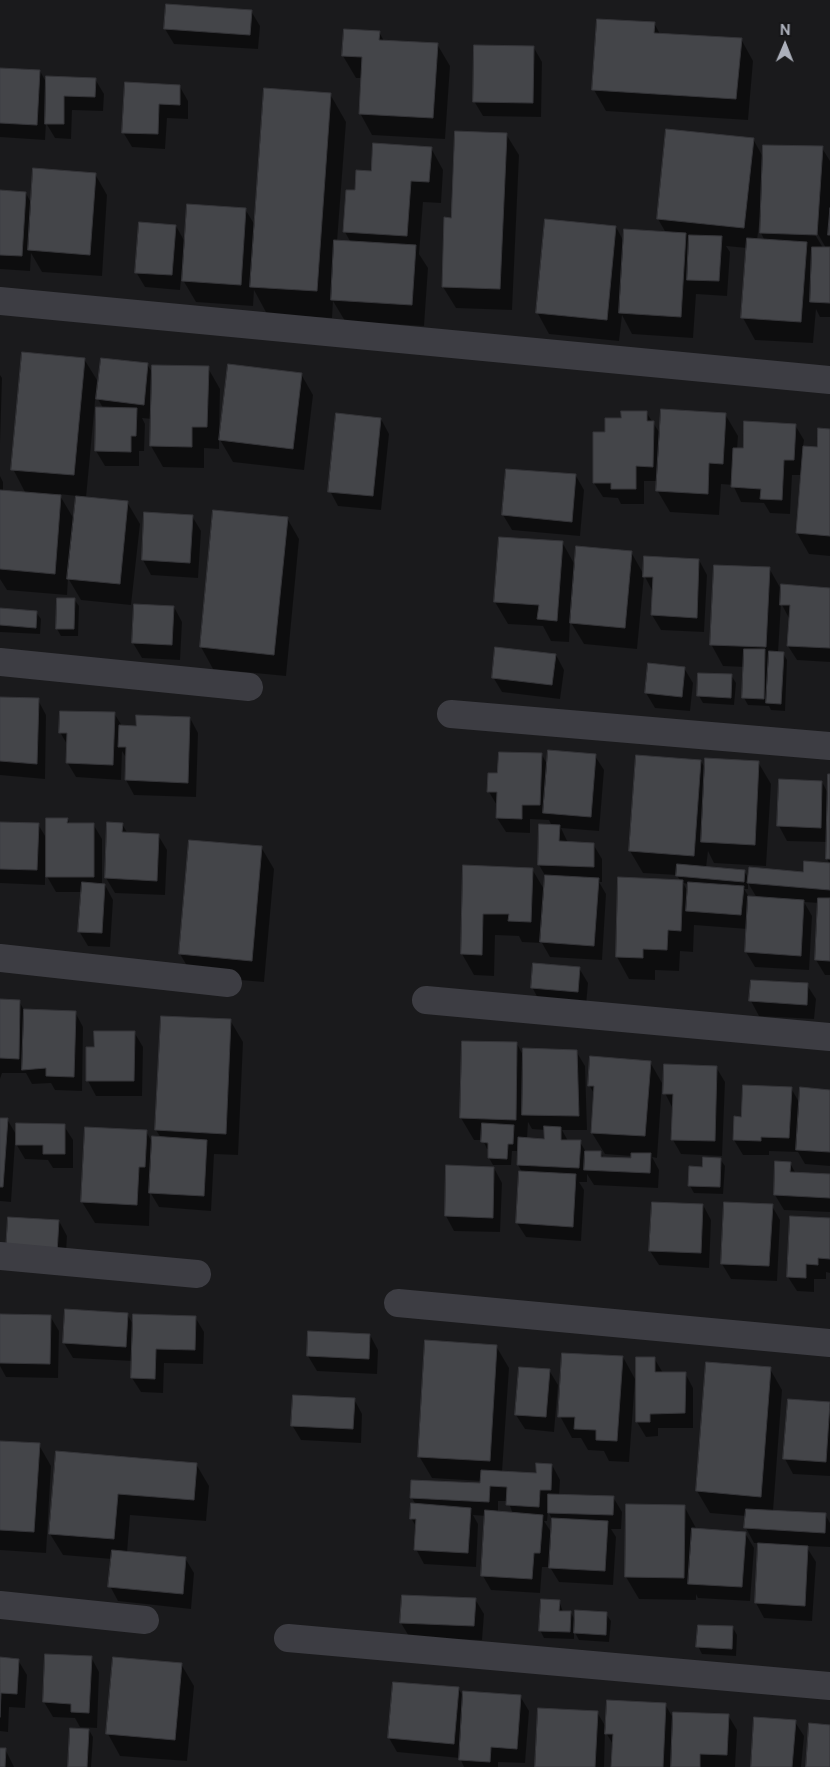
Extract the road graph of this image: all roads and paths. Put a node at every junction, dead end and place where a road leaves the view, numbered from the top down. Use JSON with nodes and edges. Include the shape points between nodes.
{"nodes":[{"id":1,"x":0,"y":301,"type":"edge"},
{"id":2,"x":830,"y":380,"type":"edge"},
{"id":3,"x":0,"y":662,"type":"edge"},
{"id":4,"x":249,"y":687,"type":"dead end"},
{"id":5,"x":451,"y":714,"type":"dead end"},
{"id":6,"x":830,"y":746,"type":"edge"},
{"id":7,"x":0,"y":958,"type":"edge"},
{"id":8,"x":228,"y":983,"type":"dead end"},
{"id":9,"x":426,"y":1000,"type":"dead end"},
{"id":10,"x":830,"y":1037,"type":"edge"},
{"id":11,"x":0,"y":1256,"type":"edge"},
{"id":12,"x":197,"y":1274,"type":"dead end"},
{"id":13,"x":398,"y":1303,"type":"dead end"},
{"id":14,"x":830,"y":1343,"type":"edge"},
{"id":15,"x":0,"y":1605,"type":"edge"},
{"id":16,"x":145,"y":1620,"type":"dead end"},
{"id":17,"x":288,"y":1638,"type":"dead end"},
{"id":18,"x":830,"y":1686,"type":"edge"}],
"edges":[{"from":1,"to":2,"type":"street"},
{"from":3,"to":4,"type":"street"},
{"from":5,"to":6,"type":"street"},
{"from":7,"to":8,"type":"street"},
{"from":9,"to":10,"type":"street"},
{"from":11,"to":12,"type":"street"},
{"from":13,"to":14,"type":"street"},
{"from":15,"to":16,"type":"street"},
{"from":17,"to":18,"type":"street"}]}
